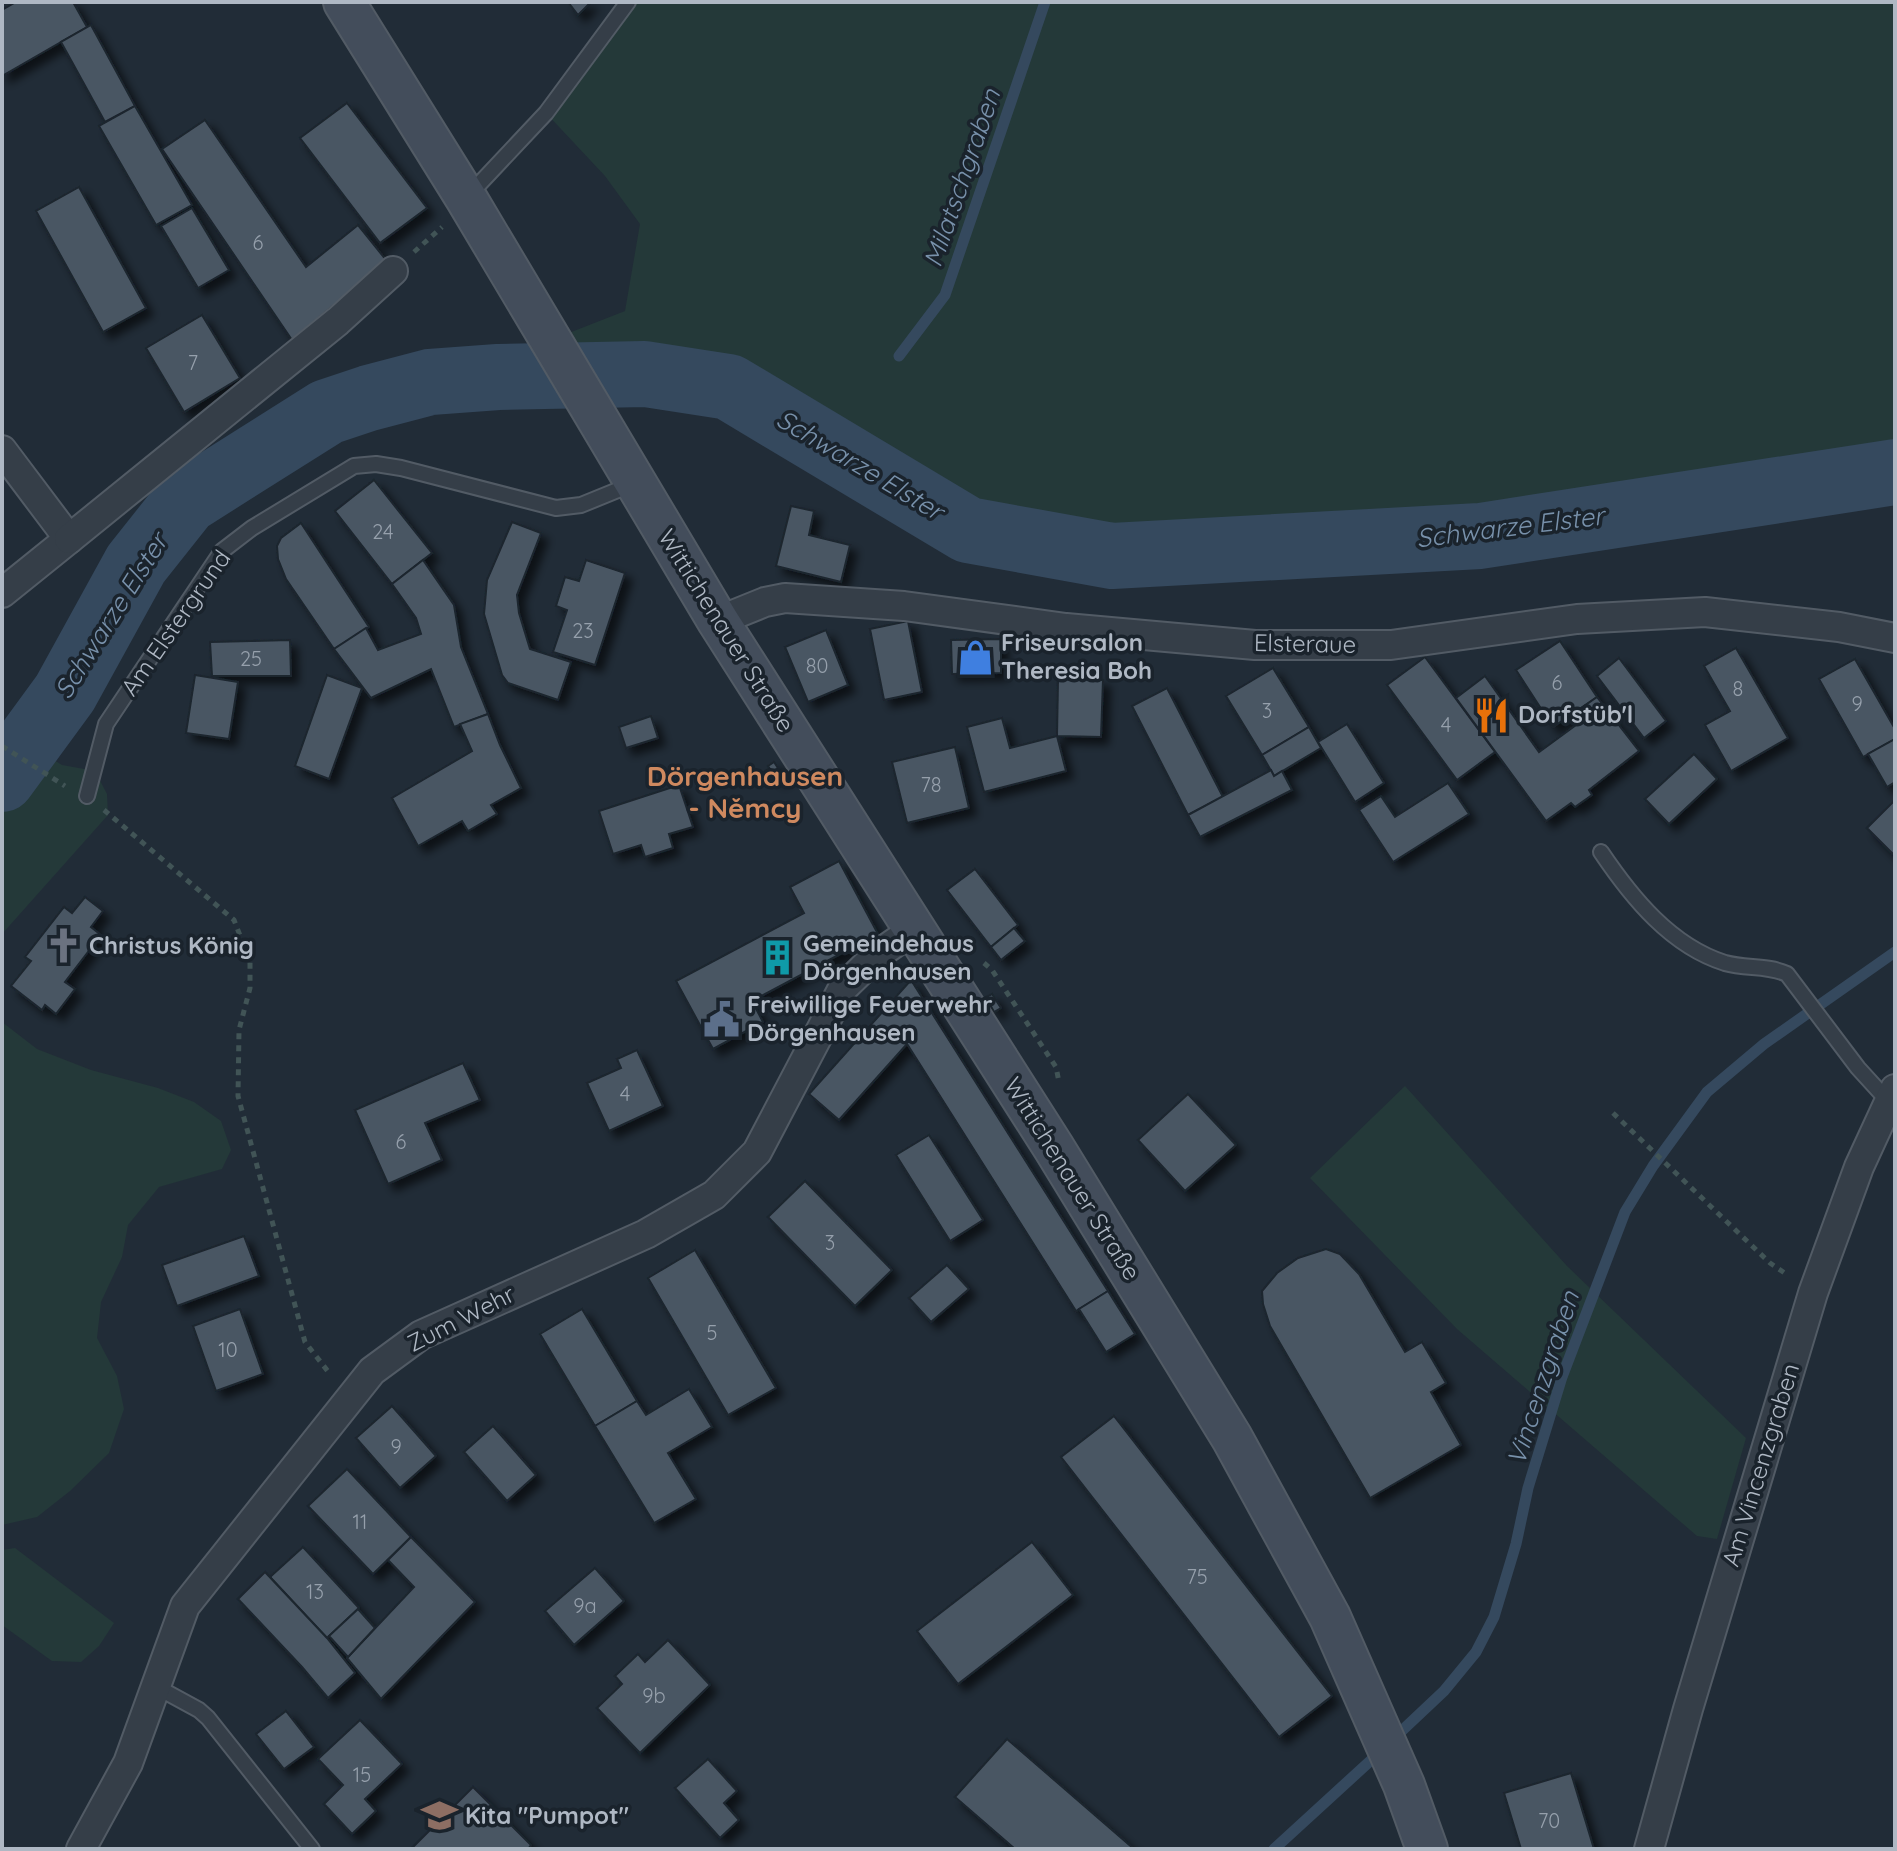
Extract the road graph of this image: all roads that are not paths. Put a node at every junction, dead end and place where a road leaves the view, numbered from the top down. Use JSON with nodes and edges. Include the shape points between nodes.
{"nodes":[{"id":1,"x":344,"y":2,"type":"edge"},
{"id":2,"x":628,"y":2,"type":"edge"},
{"id":3,"x":466,"y":198,"type":"junction"},
{"id":4,"x":393,"y":271,"type":"road end"},
{"id":5,"x":2,"y":450,"type":"edge"},
{"id":6,"x":635,"y":483,"type":"junction"},
{"id":7,"x":69,"y":539,"type":"junction"},
{"id":8,"x":2,"y":593,"type":"edge"},
{"id":9,"x":718,"y":621,"type":"junction"},
{"id":10,"x":1895,"y":638,"type":"edge"},
{"id":11,"x":87,"y":796,"type":"road end"},
{"id":12,"x":1601,"y":852,"type":"dead end"},
{"id":13,"x":915,"y":929,"type":"junction"},
{"id":14,"x":1892,"y":1096,"type":"edge"},
{"id":15,"x":151,"y":1684,"type":"junction"},
{"id":16,"x":81,"y":1849,"type":"edge"},
{"id":17,"x":312,"y":1849,"type":"edge"},
{"id":18,"x":1427,"y":1849,"type":"edge"},
{"id":19,"x":1649,"y":1849,"type":"edge"}],
"edges":[{"from":1,"to":3,"type":"main road","name":"Wittichenauer Straße"},
{"from":2,"to":3,"type":"lane","via":[[546,113]]},
{"from":3,"to":6,"type":"main road","name":"Wittichenauer Straße"},
{"from":4,"to":7,"type":"street"},
{"from":5,"to":7,"type":"street"},
{"from":6,"to":9,"type":"main road","name":"Wittichenauer Straße"},
{"from":6,"to":11,"type":"lane","name":"Am Elstergrund","via":[[581,505],[556,508],[376,464],[354,466],[335,476],[222,551],[106,724]]},
{"from":7,"to":8,"type":"street"},
{"from":9,"to":10,"type":"street","name":"Elsteraue","via":[[785,598],[1255,645],[1391,645],[1577,619],[1705,612]]},
{"from":9,"to":13,"type":"main road","name":"Wittichenauer Straße"},
{"from":12,"to":14,"type":"lane","via":[[1621,882],[1683,944],[1731,965],[1787,974],[1858,1068]]},
{"from":13,"to":15,"type":"street","name":"Zum Wehr","via":[[843,988],[757,1152],[714,1195],[646,1234],[421,1335],[372,1371],[185,1606]]},
{"from":13,"to":18,"type":"main road","name":"Wittichenauer Straße","via":[[1232,1438],[1324,1605]]},
{"from":14,"to":19,"type":"street","name":"Am Vincenzgraben","via":[[1859,1167],[1813,1293]]},
{"from":15,"to":16,"type":"street","name":"Zum Wehr","via":[[128,1763]]},
{"from":15,"to":17,"type":"lane","via":[[208,1718]]}]}
